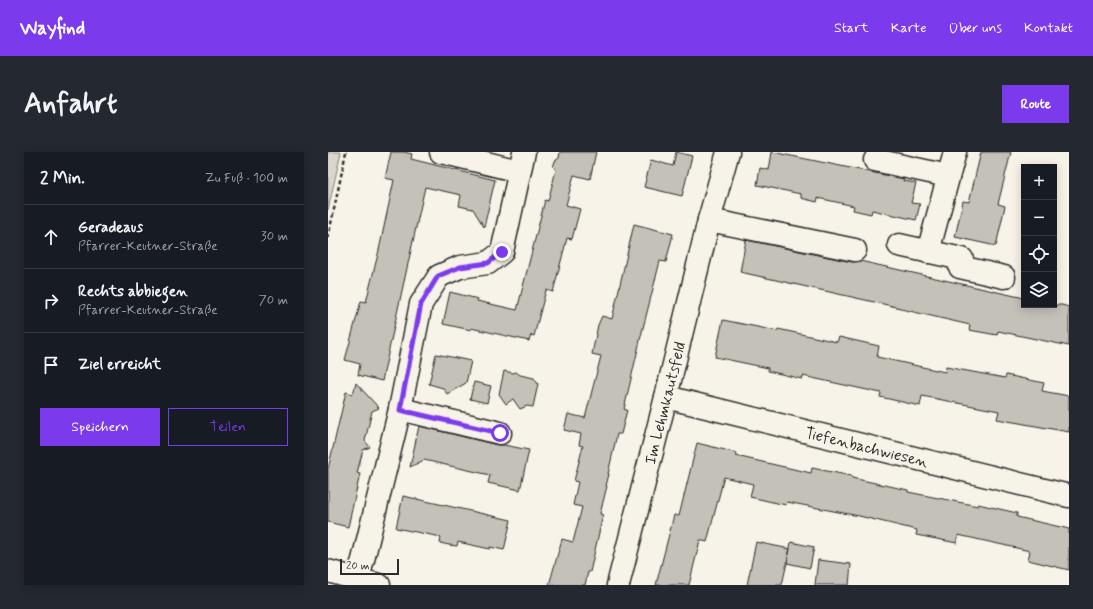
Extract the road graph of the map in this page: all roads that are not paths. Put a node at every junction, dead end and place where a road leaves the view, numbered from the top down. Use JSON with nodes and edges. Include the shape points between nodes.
{"nodes":[{"id":1,"x":441,"y":152,"type":"edge"},
{"id":2,"x":728,"y":152,"type":"edge"},
{"id":3,"x":955,"y":152,"type":"edge"},
{"id":4,"x":875,"y":160,"type":"dead end"},
{"id":5,"x":522,"y":161,"type":"edge"},
{"id":6,"x":948,"y":176,"type":"junction"},
{"id":7,"x":709,"y":220,"type":"junction"},
{"id":8,"x":899,"y":245,"type":"dead end"},
{"id":9,"x":855,"y":250,"type":"dead end"},
{"id":10,"x":928,"y":252,"type":"junction"},
{"id":11,"x":1004,"y":277,"type":"dead end"},
{"id":12,"x":666,"y":398,"type":"junction"},
{"id":13,"x":400,"y":410,"type":"junction"},
{"id":14,"x":500,"y":433,"type":"dead end"},
{"id":15,"x":1069,"y":496,"type":"edge"},
{"id":16,"x":328,"y":571,"type":"edge"},
{"id":17,"x":357,"y":579,"type":"junction"},
{"id":18,"x":379,"y":585,"type":"edge"},
{"id":19,"x":618,"y":585,"type":"edge"}],
"edges":[{"from":1,"to":5,"type":"street"},
{"from":2,"to":7,"type":"street","name":"Im Lehmkautsfeld"},
{"from":3,"to":6,"type":"street"},
{"from":4,"to":6,"type":"street"},
{"from":5,"to":13,"type":"street","via":[[502,252],[488,263],[460,267],[438,276],[421,304]]},
{"from":6,"to":10,"type":"street"},
{"from":7,"to":9,"type":"street"},
{"from":7,"to":12,"type":"street","name":"Im Lehmkautsfeld"},
{"from":8,"to":10,"type":"street"},
{"from":10,"to":11,"type":"street","via":[[962,260],[960,267]]},
{"from":12,"to":15,"type":"street","name":"Tiefenbachwiesen"},
{"from":12,"to":19,"type":"street","name":"Im Lehmkautsfeld"},
{"from":13,"to":14,"type":"street"},
{"from":13,"to":17,"type":"street"},
{"from":16,"to":17,"type":"street"},
{"from":17,"to":18,"type":"street"}]}
